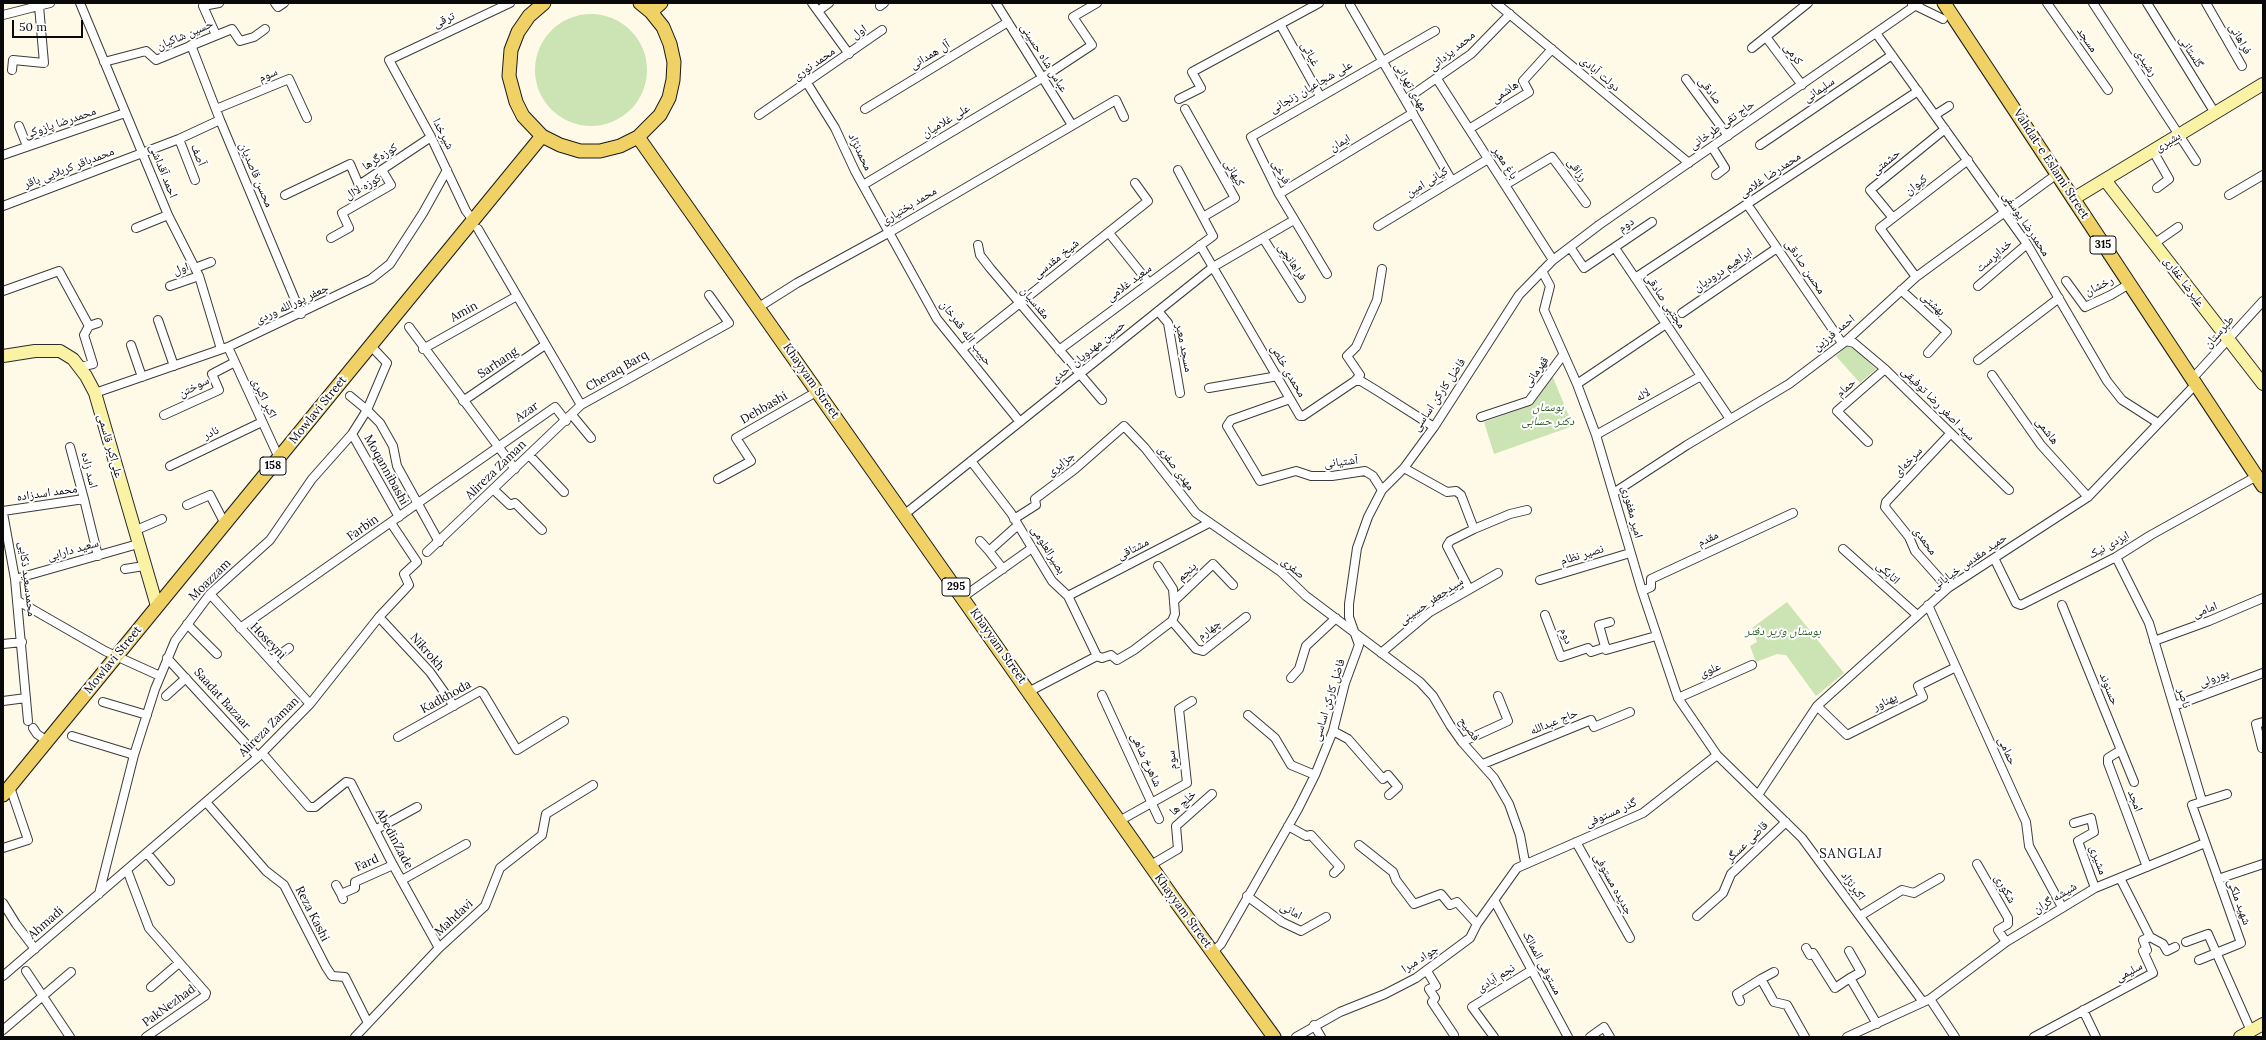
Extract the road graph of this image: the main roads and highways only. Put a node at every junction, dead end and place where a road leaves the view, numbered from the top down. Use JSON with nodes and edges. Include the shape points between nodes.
{"nodes":[{"id":1,"x":544,"y":3,"type":"edge"},
{"id":2,"x":640,"y":3,"type":"edge"},
{"id":3,"x":661,"y":3,"type":"edge"},
{"id":4,"x":1944,"y":3,"type":"edge"},
{"id":5,"x":652,"y":12,"type":"junction"},
{"id":6,"x":542,"y":136,"type":"junction"},
{"id":7,"x":638,"y":137,"type":"junction"},
{"id":8,"x":2260,"y":481,"type":"edge"},
{"id":9,"x":7,"y":791,"type":"edge"},
{"id":10,"x":1274,"y":1037,"type":"edge"}],
"edges":[{"from":1,"to":6,"type":"main road","via":[[529,16],[518,32],[512,50],[510,76],[516,102],[523,116]]},
{"from":2,"to":5,"type":"main road"},
{"from":3,"to":5,"type":"main road"},
{"from":4,"to":8,"type":"main road","name":"Vahdat-e Eslami Street","number":"315"},
{"from":5,"to":7,"type":"main road","via":[[663,27],[670,44],[674,62],[673,80],[660,115]]},
{"from":6,"to":7,"type":"main road","via":[[560,146],[600,151],[620,146]]},
{"from":6,"to":9,"type":"main road","name":"Mowlavi Street","number":"158","via":[[475,225],[370,345]]},
{"from":7,"to":10,"type":"main road","name":"Khayyam Street","number":"295"}]}
